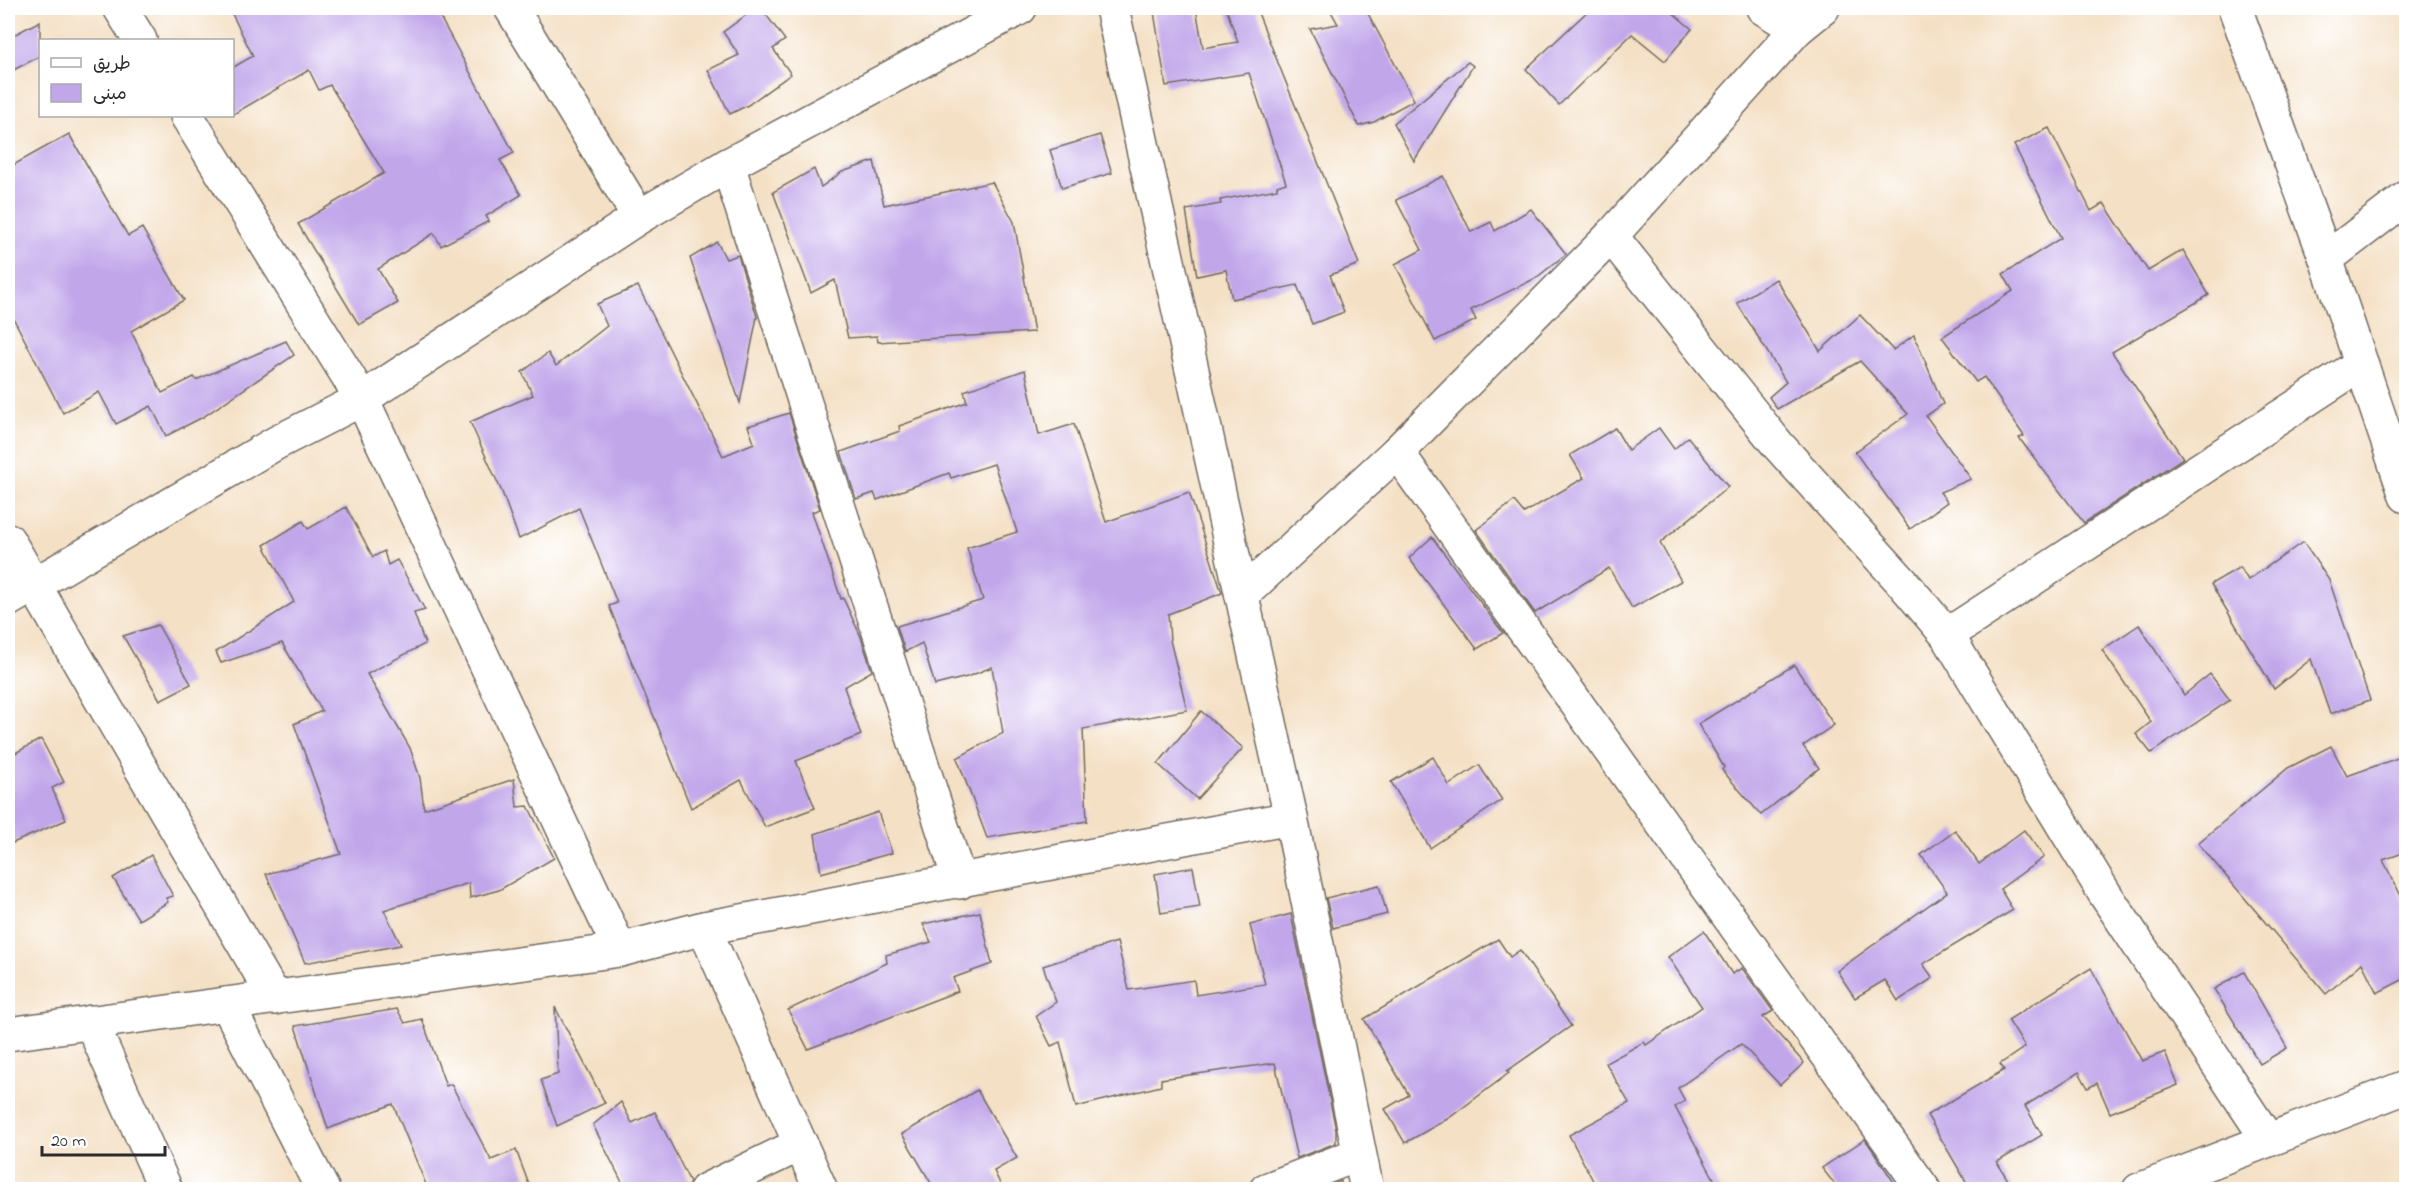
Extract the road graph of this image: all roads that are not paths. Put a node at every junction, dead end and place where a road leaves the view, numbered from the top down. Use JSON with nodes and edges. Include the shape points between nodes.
{"nodes":[{"id":1,"x":120,"y":8,"type":"edge"},
{"id":2,"x":511,"y":8,"type":"edge"},
{"id":3,"x":1020,"y":8,"type":"edge"},
{"id":4,"x":1112,"y":8,"type":"edge"},
{"id":5,"x":1763,"y":8,"type":"edge"},
{"id":6,"x":1823,"y":8,"type":"edge"},
{"id":7,"x":2235,"y":8,"type":"edge"},
{"id":8,"x":1797,"y":29,"type":"junction"},
{"id":9,"x":140,"y":39,"type":"edge"},
{"id":10,"x":188,"y":117,"type":"edge"},
{"id":11,"x":728,"y":165,"type":"junction"},
{"id":12,"x":2406,"y":198,"type":"edge"},
{"id":13,"x":639,"y":217,"type":"junction"},
{"id":14,"x":1611,"y":236,"type":"junction"},
{"id":15,"x":2326,"y":259,"type":"junction"},
{"id":16,"x":2361,"y":364,"type":"junction"},
{"id":17,"x":362,"y":399,"type":"junction"},
{"id":18,"x":1397,"y":452,"type":"junction"},
{"id":19,"x":2406,"y":496,"type":"edge"},
{"id":20,"x":8,"y":540,"type":"edge"},
{"id":21,"x":21,"y":593,"type":"edge"},
{"id":22,"x":1242,"y":595,"type":"junction"},
{"id":23,"x":1947,"y":635,"type":"junction"},
{"id":24,"x":1291,"y":818,"type":"junction"},
{"id":25,"x":960,"y":882,"type":"junction"},
{"id":26,"x":704,"y":928,"type":"junction"},
{"id":27,"x":620,"y":951,"type":"junction"},
{"id":28,"x":275,"y":998,"type":"junction"},
{"id":29,"x":227,"y":1004,"type":"junction"},
{"id":30,"x":90,"y":1022,"type":"junction"},
{"id":31,"x":8,"y":1034,"type":"edge"},
{"id":32,"x":2406,"y":1087,"type":"edge"},
{"id":33,"x":2268,"y":1140,"type":"junction"},
{"id":34,"x":801,"y":1144,"type":"junction"},
{"id":35,"x":1359,"y":1154,"type":"junction"},
{"id":36,"x":166,"y":1190,"type":"edge"},
{"id":37,"x":323,"y":1190,"type":"edge"},
{"id":38,"x":706,"y":1190,"type":"edge"},
{"id":39,"x":821,"y":1190,"type":"edge"},
{"id":40,"x":1266,"y":1190,"type":"edge"},
{"id":41,"x":1367,"y":1190,"type":"edge"},
{"id":42,"x":1924,"y":1190,"type":"edge"},
{"id":43,"x":2139,"y":1190,"type":"edge"}],
"edges":[{"from":1,"to":9,"type":"street"},
{"from":2,"to":13,"type":"street"},
{"from":3,"to":11,"type":"street"},
{"from":4,"to":22,"type":"street"},
{"from":5,"to":8,"type":"street"},
{"from":6,"to":8,"type":"street"},
{"from":7,"to":15,"type":"street"},
{"from":8,"to":14,"type":"street"},
{"from":10,"to":17,"type":"street"},
{"from":11,"to":13,"type":"street"},
{"from":11,"to":25,"type":"street"},
{"from":12,"to":15,"type":"street"},
{"from":13,"to":17,"type":"street"},
{"from":14,"to":18,"type":"street"},
{"from":14,"to":23,"type":"street","via":[[1778,445]]},
{"from":15,"to":16,"type":"street"},
{"from":16,"to":19,"type":"street"},
{"from":16,"to":23,"type":"street"},
{"from":17,"to":21,"type":"street","via":[[276,443]]},
{"from":17,"to":27,"type":"street"},
{"from":18,"to":22,"type":"street"},
{"from":18,"to":42,"type":"street"},
{"from":20,"to":21,"type":"street"},
{"from":21,"to":28,"type":"street"},
{"from":22,"to":24,"type":"street"},
{"from":23,"to":33,"type":"street","via":[[2105,894]]},
{"from":24,"to":25,"type":"street"},
{"from":24,"to":35,"type":"street"},
{"from":25,"to":26,"type":"street"},
{"from":26,"to":27,"type":"street"},
{"from":26,"to":34,"type":"street"},
{"from":27,"to":28,"type":"street"},
{"from":28,"to":29,"type":"street"},
{"from":29,"to":30,"type":"street"},
{"from":29,"to":37,"type":"street"},
{"from":30,"to":31,"type":"street"},
{"from":30,"to":36,"type":"street"},
{"from":32,"to":33,"type":"street"},
{"from":33,"to":43,"type":"street"},
{"from":34,"to":38,"type":"street"},
{"from":34,"to":39,"type":"street"},
{"from":35,"to":40,"type":"street"},
{"from":35,"to":41,"type":"street"}]}
